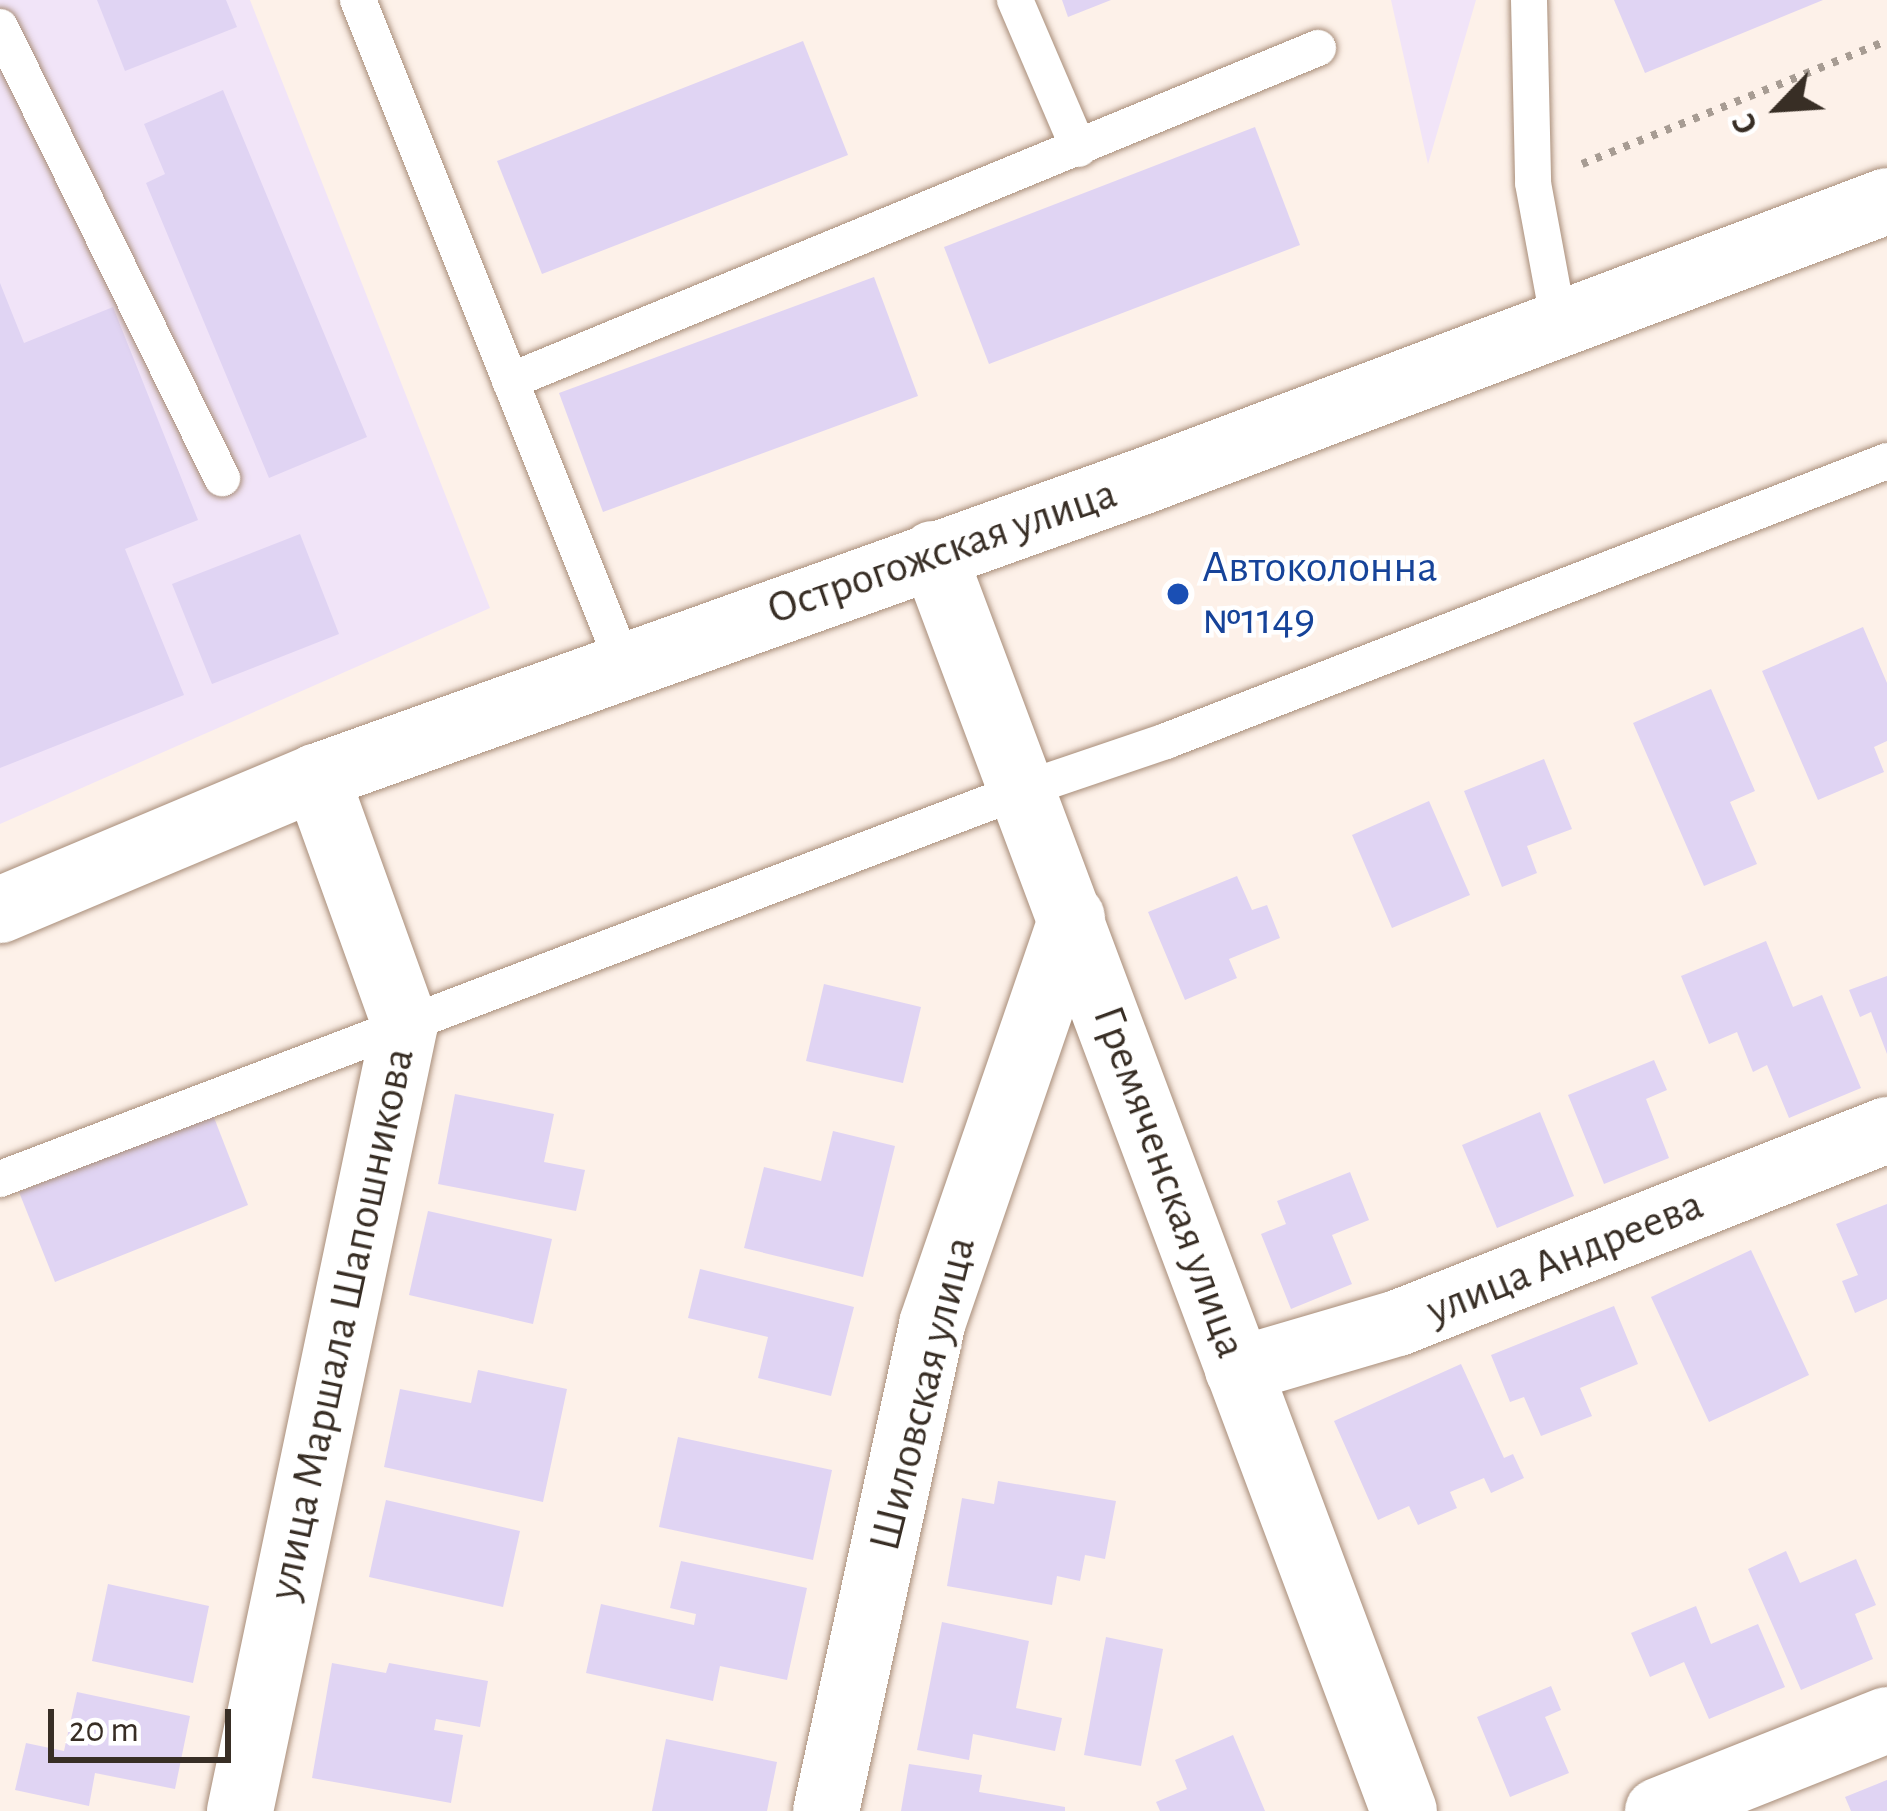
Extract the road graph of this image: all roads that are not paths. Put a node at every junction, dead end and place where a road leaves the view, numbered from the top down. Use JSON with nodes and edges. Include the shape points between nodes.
{"nodes":[{"id":1,"x":358,"y":0,"type":"edge"},
{"id":2,"x":1015,"y":0,"type":"edge"},
{"id":3,"x":1529,"y":0,"type":"edge"},
{"id":4,"x":0,"y":28,"type":"edge"},
{"id":5,"x":1318,"y":48,"type":"dead end"},
{"id":6,"x":1079,"y":149,"type":"junction"},
{"id":7,"x":1887,"y":201,"type":"edge"},
{"id":8,"x":1558,"y":323,"type":"junction"},
{"id":9,"x":510,"y":381,"type":"junction"},
{"id":10,"x":1887,"y":461,"type":"edge"},
{"id":11,"x":223,"y":478,"type":"dead end"},
{"id":12,"x":933,"y":554,"type":"junction"},
{"id":13,"x":624,"y":665,"type":"junction"},
{"id":14,"x":316,"y":777,"type":"junction"},
{"id":15,"x":1024,"y":789,"type":"junction"},
{"id":16,"x":0,"y":910,"type":"edge"},
{"id":17,"x":1072,"y":917,"type":"junction"},
{"id":18,"x":404,"y":1024,"type":"junction"},
{"id":19,"x":1887,"y":1130,"type":"edge"},
{"id":20,"x":0,"y":1179,"type":"edge"},
{"id":21,"x":1238,"y":1370,"type":"junction"},
{"id":22,"x":1887,"y":1720,"type":"edge"},
{"id":23,"x":240,"y":1811,"type":"edge"},
{"id":24,"x":826,"y":1811,"type":"edge"},
{"id":25,"x":1404,"y":1811,"type":"edge"},
{"id":26,"x":1658,"y":1811,"type":"edge"}],
"edges":[{"from":1,"to":9,"type":"lane"},
{"from":2,"to":6,"type":"lane"},
{"from":3,"to":8,"type":"lane","via":[[1533,184]]},
{"from":4,"to":11,"type":"lane"},
{"from":5,"to":6,"type":"lane"},
{"from":6,"to":9,"type":"lane"},
{"from":7,"to":8,"type":"street","name":"Острогожская улица"},
{"from":8,"to":12,"type":"street","name":"Острогожская улица"},
{"from":9,"to":13,"type":"lane"},
{"from":10,"to":15,"type":"lane"},
{"from":12,"to":13,"type":"street","name":"Острогожская улица"},
{"from":12,"to":15,"type":"street","name":"Гремяченская улица"},
{"from":13,"to":14,"type":"street","name":"Острогожская улица"},
{"from":14,"to":16,"type":"street","name":"Острогожская улица"},
{"from":14,"to":18,"type":"street","name":"улица Маршала Шапошникова"},
{"from":15,"to":17,"type":"street","name":"Гремяченская улица"},
{"from":15,"to":18,"type":"lane"},
{"from":17,"to":21,"type":"street","name":"Гремяченская улица"},
{"from":17,"to":24,"type":"street","name":"Шиловская улица","via":[[932,1324]]},
{"from":18,"to":20,"type":"lane"},
{"from":18,"to":23,"type":"street","name":"улица Маршала Шапошникова"},
{"from":19,"to":21,"type":"street","name":"улица Андреева","via":[[1398,1323]]},
{"from":21,"to":25,"type":"street","name":"Гремяченская улица"},
{"from":22,"to":26,"type":"street"}]}
